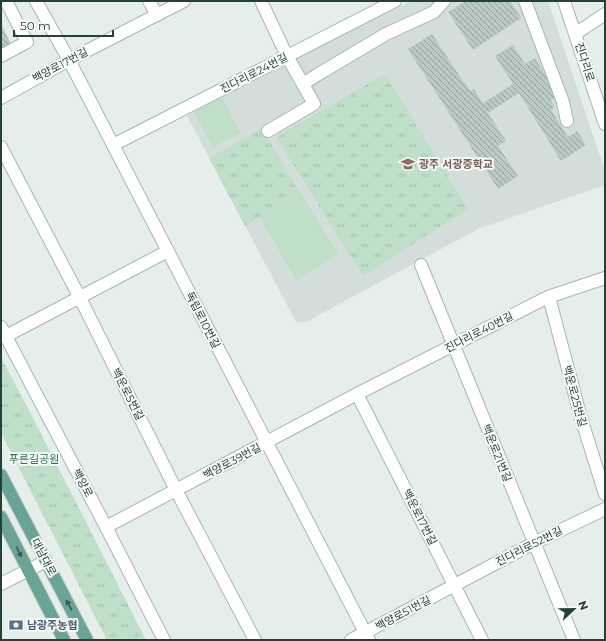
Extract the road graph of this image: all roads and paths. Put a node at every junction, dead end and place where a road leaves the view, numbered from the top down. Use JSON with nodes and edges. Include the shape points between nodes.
{"nodes":[{"id":1,"x":6,"y":1,"type":"edge"},
{"id":2,"x":36,"y":1,"type":"edge"},
{"id":3,"x":150,"y":1,"type":"edge"},
{"id":4,"x":184,"y":1,"type":"edge"},
{"id":5,"x":261,"y":1,"type":"edge"},
{"id":6,"x":395,"y":1,"type":"edge"},
{"id":7,"x":444,"y":1,"type":"edge"},
{"id":8,"x":525,"y":1,"type":"edge"},
{"id":9,"x":564,"y":1,"type":"edge"},
{"id":10,"x":605,"y":14,"type":"edge"},
{"id":11,"x":157,"y":15,"type":"junction"},
{"id":12,"x":575,"y":34,"type":"junction"},
{"id":13,"x":1,"y":56,"type":"edge"},
{"id":14,"x":287,"y":56,"type":"junction"},
{"id":15,"x":69,"y":60,"type":"junction"},
{"id":16,"x":304,"y":84,"type":"junction"},
{"id":17,"x":1,"y":98,"type":"edge"},
{"id":18,"x":602,"y":106,"type":"edge"},
{"id":19,"x":567,"y":121,"type":"dead end"},
{"id":20,"x":605,"y":124,"type":"edge"},
{"id":21,"x":268,"y":131,"type":"dead end"},
{"id":22,"x":113,"y":145,"type":"junction"},
{"id":23,"x":1,"y":147,"type":"edge"},
{"id":24,"x":168,"y":251,"type":"junction"},
{"id":25,"x":421,"y":265,"type":"dead end"},
{"id":26,"x":605,"y":278,"type":"edge"},
{"id":27,"x":549,"y":297,"type":"junction"},
{"id":28,"x":80,"y":298,"type":"junction"},
{"id":29,"x":4,"y":332,"type":"edge"},
{"id":30,"x":453,"y":345,"type":"junction"},
{"id":31,"x":357,"y":394,"type":"junction"},
{"id":32,"x":267,"y":442,"type":"junction"},
{"id":33,"x":1,"y":475,"type":"edge"},
{"id":34,"x":176,"y":490,"type":"junction"},
{"id":35,"x":605,"y":494,"type":"edge"},
{"id":36,"x":605,"y":509,"type":"edge"},
{"id":37,"x":1,"y":518,"type":"edge"},
{"id":38,"x":106,"y":527,"type":"junction"},
{"id":39,"x":534,"y":543,"type":"junction"},
{"id":40,"x":46,"y":560,"type":"junction"},
{"id":41,"x":28,"y":570,"type":"junction"},
{"id":42,"x":1,"y":584,"type":"edge"},
{"id":43,"x":454,"y":585,"type":"junction"},
{"id":44,"x":367,"y":636,"type":"edge"},
{"id":45,"x":64,"y":640,"type":"edge"},
{"id":46,"x":87,"y":640,"type":"edge"},
{"id":47,"x":164,"y":640,"type":"edge"},
{"id":48,"x":255,"y":640,"type":"edge"},
{"id":49,"x":351,"y":640,"type":"edge"},
{"id":50,"x":482,"y":640,"type":"edge"},
{"id":51,"x":574,"y":640,"type":"edge"}],
"edges":[{"from":1,"to":13,"type":"street","via":[[27,42]]},
{"from":2,"to":15,"type":"street","name":"독립로10번길"},
{"from":3,"to":11,"type":"street"},
{"from":4,"to":11,"type":"street","name":"백양로17번길"},
{"from":5,"to":14,"type":"street"},
{"from":6,"to":14,"type":"street","name":"진다리로24번길"},
{"from":7,"to":16,"type":"street","via":[[434,12],[386,34]]},
{"from":8,"to":19,"type":"street","via":[[563,102]]},
{"from":9,"to":12,"type":"street","name":"진다리로"},
{"from":10,"to":12,"type":"street"},
{"from":11,"to":15,"type":"street","name":"백양로17번길"},
{"from":12,"to":18,"type":"street","name":"진다리로"},
{"from":14,"to":16,"type":"street"},
{"from":14,"to":22,"type":"street","name":"진다리로24번길"},
{"from":15,"to":17,"type":"street","name":"백양로17번길"},
{"from":15,"to":22,"type":"street","name":"독립로10번길"},
{"from":16,"to":21,"type":"street","via":[[314,104]]},
{"from":18,"to":20,"type":"street","name":"진다리로"},
{"from":22,"to":24,"type":"street","name":"독립로10번길"},
{"from":23,"to":28,"type":"street","name":"백운로5번길"},
{"from":24,"to":28,"type":"street"},
{"from":24,"to":32,"type":"street","name":"독립로10번길"},
{"from":25,"to":30,"type":"street","name":"백운로21번길"},
{"from":26,"to":27,"type":"street","name":"진다리로40번길"},
{"from":27,"to":30,"type":"street","name":"진다리로40번길"},
{"from":27,"to":35,"type":"street","name":"백운로25번길","via":[[581,418]]},
{"from":28,"to":29,"type":"street"},
{"from":28,"to":34,"type":"street","name":"백운로5번길"},
{"from":29,"to":38,"type":"street","name":"백양로"},
{"from":30,"to":31,"type":"street","name":"진다리로40번길"},
{"from":30,"to":39,"type":"street","name":"백운로21번길"},
{"from":31,"to":32,"type":"street","name":"백양로39번길"},
{"from":31,"to":43,"type":"street","name":"백운로17번길"},
{"from":32,"to":34,"type":"street","name":"백양로39번길"},
{"from":32,"to":44,"type":"street","name":"독립로10번길"},
{"from":33,"to":40,"type":"main road","name":"대남대로"},
{"from":34,"to":38,"type":"street","name":"백양로39번길"},
{"from":34,"to":48,"type":"street","name":"백운로5번길"},
{"from":36,"to":39,"type":"street","name":"진다리로52번길"},
{"from":37,"to":41,"type":"main road","name":"대남대로","one_way":true},
{"from":38,"to":47,"type":"street","name":"백양로"},
{"from":39,"to":43,"type":"street","name":"진다리로52번길"},
{"from":39,"to":51,"type":"street","name":"백운로21번길"},
{"from":40,"to":41,"type":"street"},
{"from":46,"to":40,"type":"main road","name":"대남대로","one_way":true},
{"from":41,"to":42,"type":"street"},
{"from":41,"to":45,"type":"main road","name":"대남대로"},
{"from":43,"to":44,"type":"street","name":"백양로51번길"},
{"from":43,"to":50,"type":"street","name":"백운로17번길"},
{"from":44,"to":49,"type":"street","name":"백양로51번길"}]}
